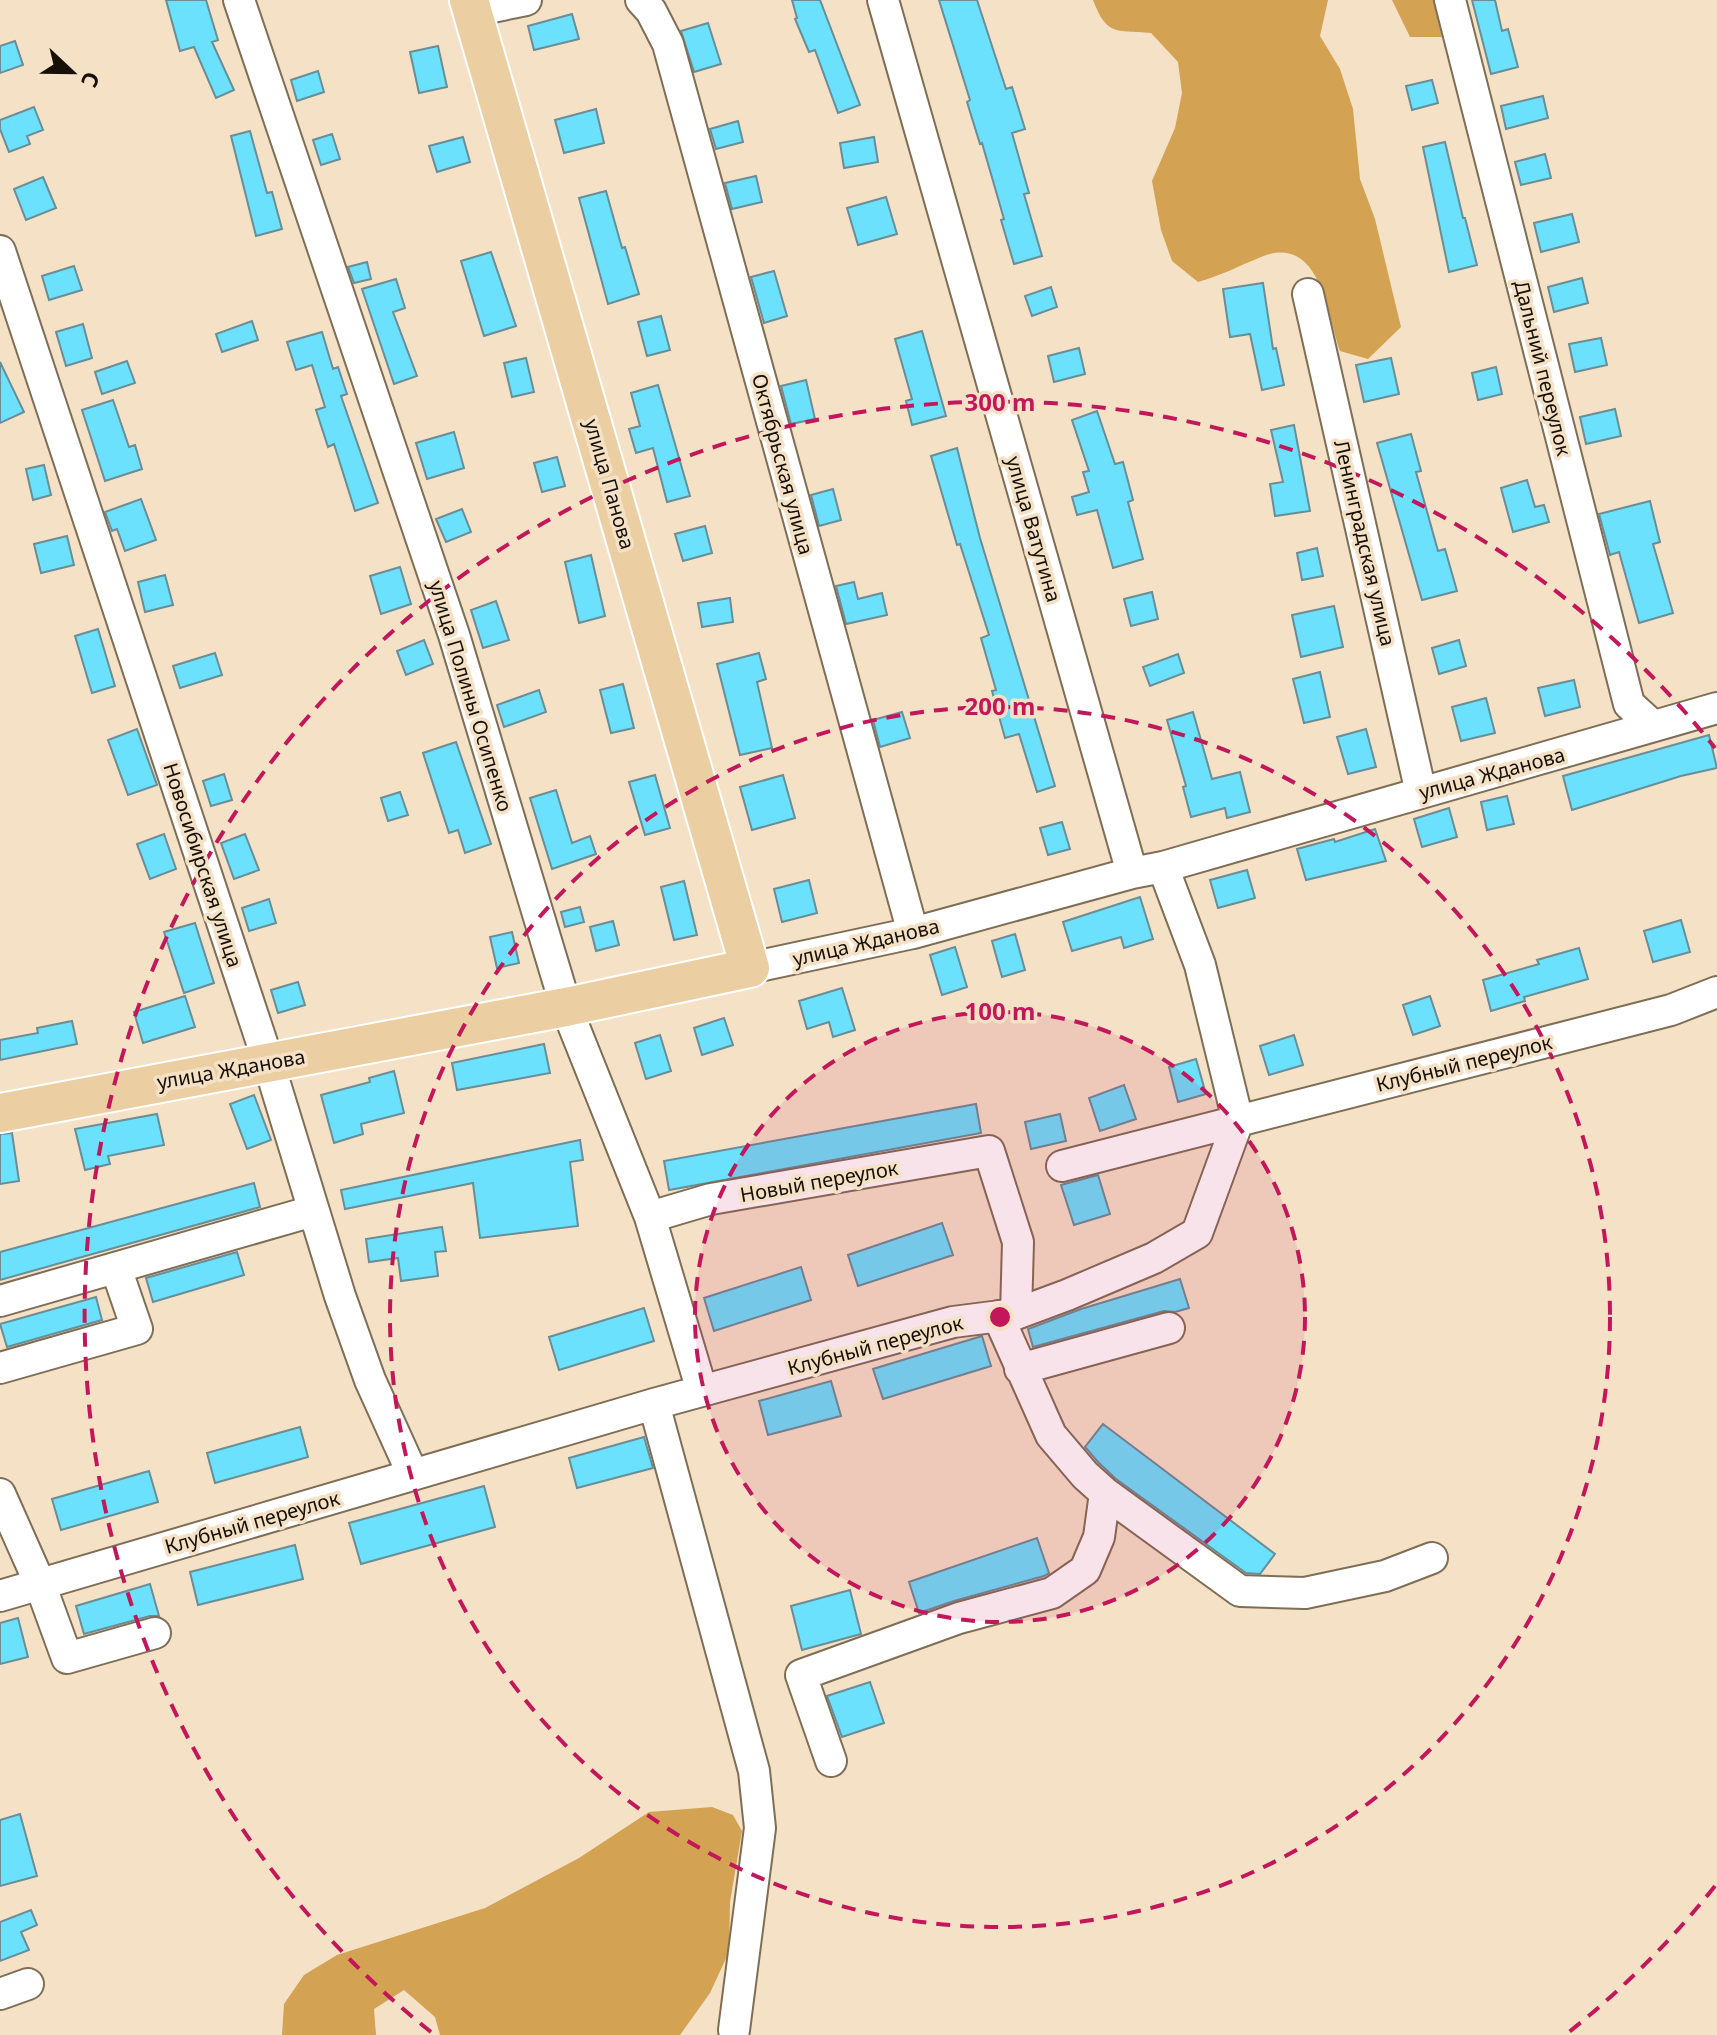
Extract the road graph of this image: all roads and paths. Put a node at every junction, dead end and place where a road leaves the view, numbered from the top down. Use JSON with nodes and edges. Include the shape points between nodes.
{"nodes":[{"id":1,"x":239,"y":0,"type":"edge"},
{"id":2,"x":526,"y":0,"type":"edge"},
{"id":3,"x":641,"y":0,"type":"edge"},
{"id":4,"x":883,"y":0,"type":"edge"},
{"id":5,"x":1450,"y":0,"type":"edge"},
{"id":6,"x":471,"y":6,"type":"edge"},
{"id":7,"x":0,"y":251,"type":"edge"},
{"id":8,"x":1308,"y":294,"type":"dead end"},
{"id":9,"x":1629,"y":704,"type":"junction"},
{"id":10,"x":1717,"y":708,"type":"edge"},
{"id":11,"x":1653,"y":726,"type":"junction"},
{"id":12,"x":1606,"y":742,"type":"junction"},
{"id":13,"x":1421,"y":793,"type":"junction"},
{"id":14,"x":1163,"y":867,"type":"junction"},
{"id":15,"x":1132,"y":873,"type":"junction"},
{"id":16,"x":913,"y":933,"type":"junction"},
{"id":17,"x":750,"y":968,"type":"junction"},
{"id":18,"x":1717,"y":992,"type":"edge"},
{"id":19,"x":566,"y":1007,"type":"junction"},
{"id":20,"x":268,"y":1061,"type":"junction"},
{"id":21,"x":0,"y":1113,"type":"edge"},
{"id":22,"x":1238,"y":1121,"type":"junction"},
{"id":23,"x":1062,"y":1166,"type":"dead end"},
{"id":24,"x":313,"y":1211,"type":"junction"},
{"id":25,"x":650,"y":1217,"type":"junction"},
{"id":26,"x":116,"y":1268,"type":"junction"},
{"id":27,"x":0,"y":1301,"type":"edge"},
{"id":28,"x":1007,"y":1315,"type":"junction"},
{"id":29,"x":1169,"y":1328,"type":"dead end"},
{"id":30,"x":0,"y":1368,"type":"edge"},
{"id":31,"x":1020,"y":1369,"type":"junction"},
{"id":32,"x":702,"y":1391,"type":"junction"},
{"id":33,"x":654,"y":1404,"type":"junction"},
{"id":34,"x":413,"y":1475,"type":"junction"},
{"id":35,"x":1105,"y":1493,"type":"junction"},
{"id":36,"x":0,"y":1494,"type":"edge"},
{"id":37,"x":1432,"y":1558,"type":"dead end"},
{"id":38,"x":40,"y":1584,"type":"junction"},
{"id":39,"x":0,"y":1596,"type":"edge"},
{"id":40,"x":155,"y":1633,"type":"dead end"},
{"id":41,"x":831,"y":1761,"type":"dead end"},
{"id":42,"x":734,"y":2030,"type":"dead end"}],
"edges":[{"from":1,"to":19,"type":"street","name":"улица Полины Осипенко","via":[[454,635]]},
{"from":2,"to":6,"type":"street"},
{"from":3,"to":16,"type":"street","name":"Октябрьская улица","via":[[668,44]]},
{"from":4,"to":15,"type":"street","name":"улица Ватутина"},
{"from":5,"to":9,"type":"street","name":"Дальний переулок"},
{"from":6,"to":17,"type":"main road","name":"улица Панова"},
{"from":7,"to":20,"type":"street","name":"Новосибирская улица"},
{"from":8,"to":13,"type":"street","name":"Ленинградская улица"},
{"from":9,"to":11,"type":"street"},
{"from":9,"to":12,"type":"street"},
{"from":10,"to":11,"type":"street","name":"улица Жданова"},
{"from":11,"to":12,"type":"street","name":"улица Жданова"},
{"from":12,"to":13,"type":"street","name":"улица Жданова"},
{"from":13,"to":14,"type":"street","name":"улица Жданова"},
{"from":14,"to":15,"type":"street","name":"улица Жданова"},
{"from":14,"to":22,"type":"street","via":[[1200,965]]},
{"from":15,"to":16,"type":"street","name":"улица Жданова"},
{"from":16,"to":17,"type":"street","name":"улица Жданова"},
{"from":17,"to":19,"type":"main road","name":"улица Жданова"},
{"from":18,"to":22,"type":"street","name":"Клубный переулок","via":[[1671,1010]]},
{"from":19,"to":20,"type":"main road","name":"улица Жданова"},
{"from":19,"to":25,"type":"street","name":"улица Полины Осипенко"},
{"from":20,"to":21,"type":"main road","name":"улица Жданова"},
{"from":20,"to":24,"type":"street","name":"Новосибирская улица"},
{"from":22,"to":23,"type":"street"},
{"from":22,"to":28,"type":"street","name":"Клубный переулок","via":[[1197,1233],[1154,1258]]},
{"from":24,"to":26,"type":"street"},
{"from":24,"to":34,"type":"street","name":"Новосибирская улица","via":[[370,1380]]},
{"from":25,"to":28,"type":"street","name":"Новый переулок","via":[[711,1199],[989,1151],[1018,1242]]},
{"from":25,"to":32,"type":"street","name":"улица Полины Осипенко"},
{"from":26,"to":27,"type":"street"},
{"from":26,"to":30,"type":"street","via":[[137,1329]]},
{"from":28,"to":31,"type":"street"},
{"from":28,"to":32,"type":"street","name":"Клубный переулок","via":[[953,1322]]},
{"from":29,"to":31,"type":"street"},
{"from":31,"to":35,"type":"street","via":[[1051,1435]]},
{"from":32,"to":33,"type":"street","name":"Клубный переулок"},
{"from":33,"to":34,"type":"street","name":"Клубный переулок"},
{"from":33,"to":42,"type":"street","via":[[754,1771],[760,1828]]},
{"from":34,"to":38,"type":"street","name":"Клубный переулок"},
{"from":35,"to":37,"type":"street","via":[[1240,1591],[1305,1593],[1385,1576]]},
{"from":35,"to":41,"type":"street","via":[[1099,1537],[1085,1570],[1052,1593],[959,1618],[801,1675]]},
{"from":36,"to":38,"type":"street"},
{"from":38,"to":39,"type":"street","name":"Клубный переулок"},
{"from":38,"to":40,"type":"street","via":[[67,1658]]}]}
